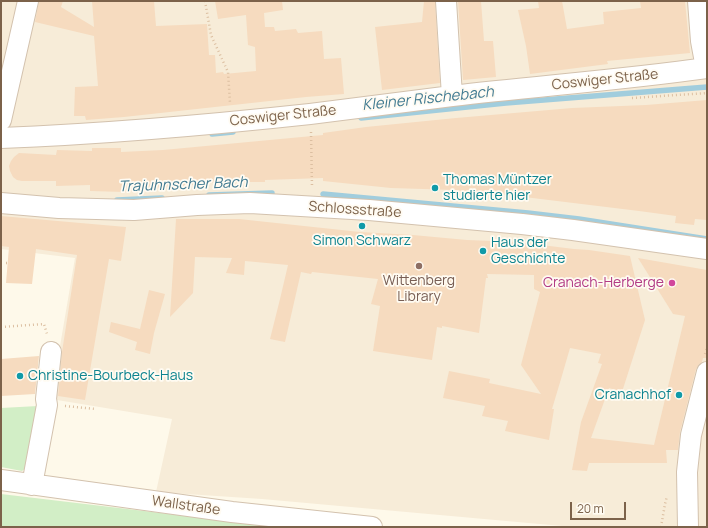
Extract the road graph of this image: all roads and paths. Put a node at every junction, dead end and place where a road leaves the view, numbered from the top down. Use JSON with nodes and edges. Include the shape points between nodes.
{"nodes":[{"id":1,"x":28,"y":1,"type":"edge"},
{"id":2,"x":205,"y":1,"type":"edge"},
{"id":3,"x":446,"y":1,"type":"edge"},
{"id":4,"x":698,"y":1,"type":"edge"},
{"id":5,"x":706,"y":68,"type":"edge"},
{"id":6,"x":679,"y":91,"type":"dead end"},
{"id":7,"x":452,"y":96,"type":"junction"},
{"id":8,"x":678,"y":96,"type":"dead end"},
{"id":9,"x":1,"y":120,"type":"edge"},
{"id":10,"x":232,"y":122,"type":"junction"},
{"id":11,"x":311,"y":131,"type":"dead end"},
{"id":12,"x":1,"y":138,"type":"edge"},
{"id":13,"x":312,"y":192,"type":"dead end"},
{"id":14,"x":1,"y":203,"type":"edge"},
{"id":15,"x":707,"y":249,"type":"edge"},
{"id":16,"x":1,"y":327,"type":"edge"},
{"id":17,"x":51,"y":352,"type":"joint"},
{"id":18,"x":707,"y":372,"type":"edge"},
{"id":19,"x":47,"y":405,"type":"junction"},
{"id":20,"x":96,"y":409,"type":"dead end"},
{"id":21,"x":1,"y":480,"type":"edge"},
{"id":22,"x":32,"y":485,"type":"junction"},
{"id":23,"x":372,"y":527,"type":"edge"},
{"id":24,"x":688,"y":527,"type":"edge"}],
"edges":[{"from":1,"to":9,"type":"street"},
{"from":2,"to":10,"type":"path","via":[[211,35],[228,72]]},
{"from":3,"to":7,"type":"street"},
{"from":4,"to":5,"type":"street"},
{"from":5,"to":7,"type":"street","name":"Coswiger Straße"},
{"from":6,"to":8,"type":"path"},
{"from":7,"to":10,"type":"street","name":"Coswiger Straße"},
{"from":10,"to":12,"type":"street","name":"Coswiger Straße","via":[[89,134]]},
{"from":11,"to":13,"type":"path"},
{"from":14,"to":15,"type":"street","name":"Schlossstraße","via":[[134,210],[250,203],[369,210],[529,224]]},
{"from":16,"to":17,"type":"path","via":[[44,324]]},
{"from":17,"to":19,"type":"street"},
{"from":18,"to":24,"type":"street","via":[[691,435],[687,472]]},
{"from":19,"to":20,"type":"path"},
{"from":19,"to":22,"type":"street"},
{"from":21,"to":22,"type":"street","name":"Wallstraße"},
{"from":22,"to":23,"type":"street","name":"Wallstraße","via":[[232,512]]}]}
